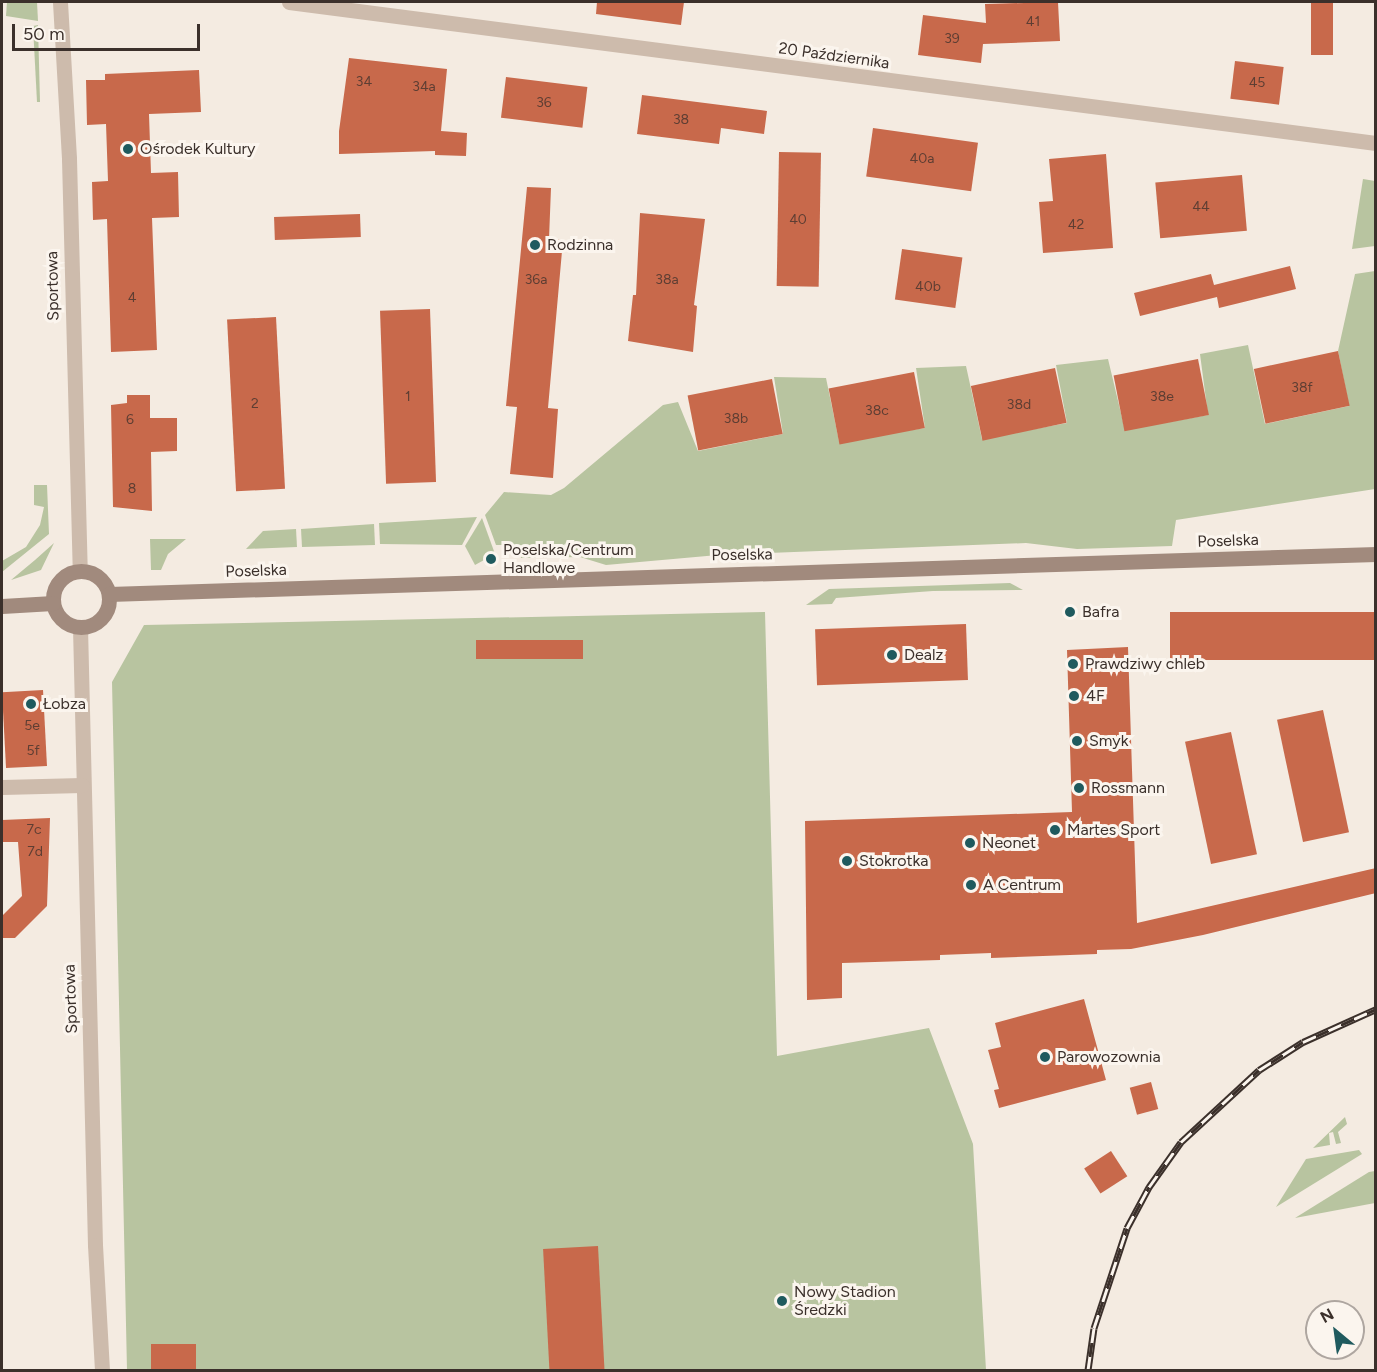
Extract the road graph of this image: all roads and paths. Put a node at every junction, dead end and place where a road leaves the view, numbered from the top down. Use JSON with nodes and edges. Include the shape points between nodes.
{"nodes":[{"id":1,"x":60,"y":2,"type":"edge"},
{"id":2,"x":289,"y":2,"type":"edge"},
{"id":3,"x":1376,"y":144,"type":"edge"},
{"id":4,"x":1376,"y":554,"type":"edge"},
{"id":5,"x":80,"y":571,"type":"junction"},
{"id":6,"x":109,"y":594,"type":"junction"},
{"id":7,"x":53,"y":603,"type":"junction"},
{"id":8,"x":2,"y":606,"type":"edge"},
{"id":9,"x":80,"y":627,"type":"junction"},
{"id":10,"x":82,"y":785,"type":"junction"},
{"id":11,"x":2,"y":787,"type":"edge"},
{"id":12,"x":102,"y":1371,"type":"edge"}],
"edges":[{"from":1,"to":5,"type":"street","name":"Sportowa","via":[[69,159]]},
{"from":2,"to":3,"type":"street","name":"20 Października"},
{"from":4,"to":6,"type":"street","name":"Poselska"},
{"from":5,"to":6,"type":"street","via":[[99,577]]},
{"from":5,"to":7,"type":"street","via":[[60,581]]},
{"from":6,"to":9,"type":"street","via":[[103,617],[93,625]]},
{"from":7,"to":8,"type":"street"},
{"from":7,"to":9,"type":"street","via":[[62,620]]},
{"from":9,"to":10,"type":"street","name":"Sportowa"},
{"from":10,"to":11,"type":"street"},
{"from":10,"to":12,"type":"street","name":"Sportowa"}]}
